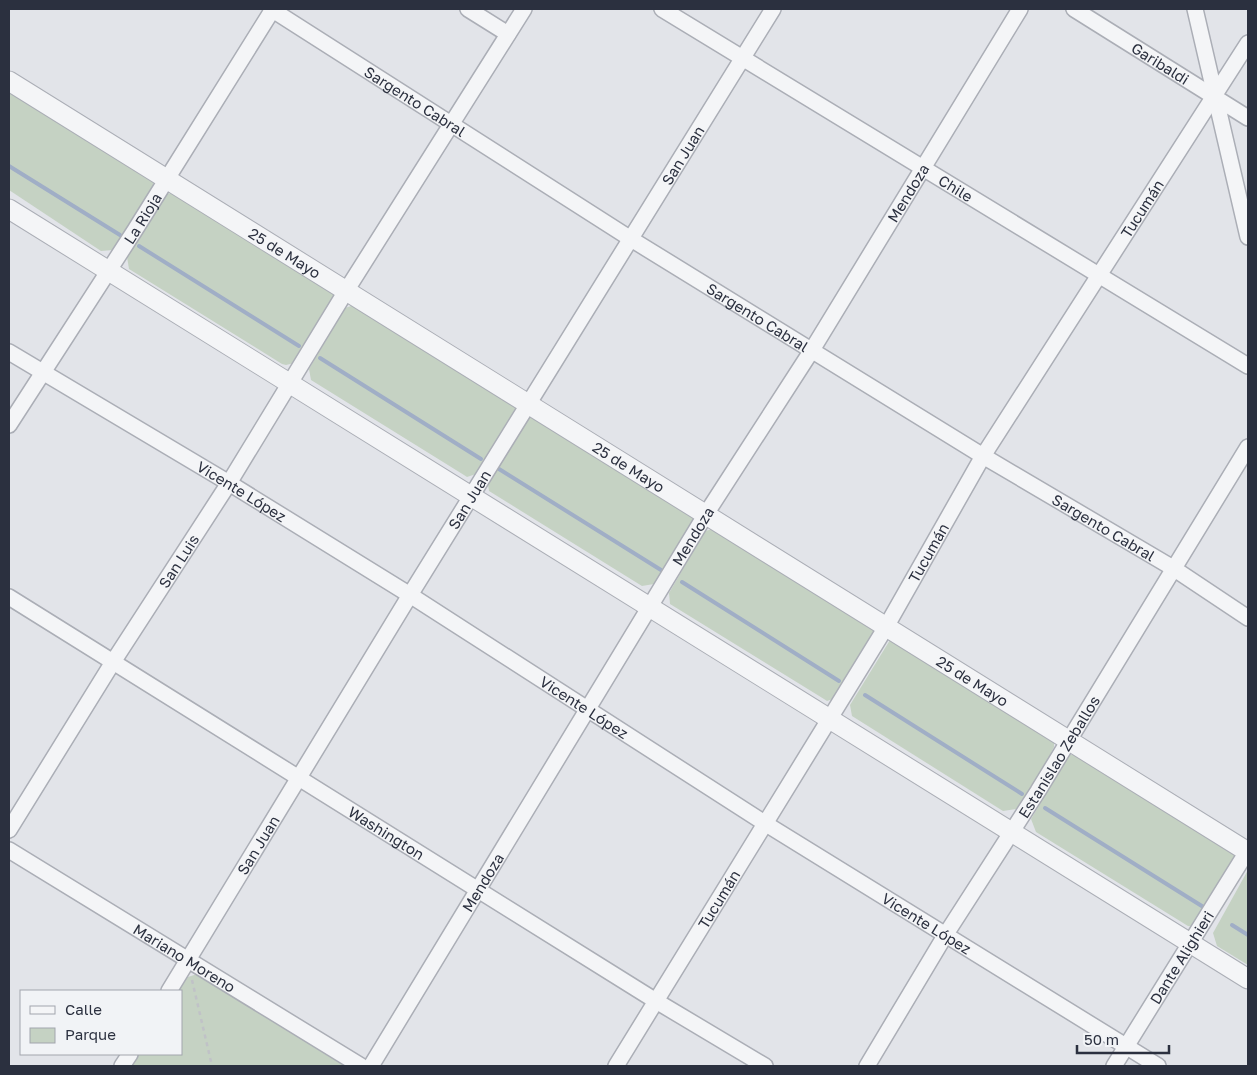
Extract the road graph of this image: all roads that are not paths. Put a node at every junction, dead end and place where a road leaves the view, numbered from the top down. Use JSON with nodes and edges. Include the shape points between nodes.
{"nodes":[{"id":1,"x":272,"y":9,"type":"edge"},
{"id":2,"x":468,"y":9,"type":"edge"},
{"id":3,"x":524,"y":9,"type":"edge"},
{"id":4,"x":662,"y":9,"type":"edge"},
{"id":5,"x":773,"y":9,"type":"edge"},
{"id":6,"x":1020,"y":9,"type":"edge"},
{"id":7,"x":1074,"y":9,"type":"edge"},
{"id":8,"x":1194,"y":9,"type":"edge"},
{"id":9,"x":508,"y":34,"type":"junction"},
{"id":10,"x":1248,"y":43,"type":"edge"},
{"id":11,"x":742,"y":60,"type":"junction"},
{"id":12,"x":9,"y":81,"type":"edge"},
{"id":13,"x":1214,"y":96,"type":"junction"},
{"id":14,"x":1248,"y":118,"type":"edge"},
{"id":15,"x":452,"y":125,"type":"junction"},
{"id":16,"x":924,"y":167,"type":"junction"},
{"id":17,"x":166,"y":179,"type":"junction"},
{"id":18,"x":9,"y":209,"type":"edge"},
{"id":19,"x":1248,"y":236,"type":"edge"},
{"id":20,"x":631,"y":239,"type":"junction"},
{"id":21,"x":107,"y":270,"type":"junction"},
{"id":22,"x":1098,"y":275,"type":"junction"},
{"id":23,"x":346,"y":290,"type":"junction"},
{"id":24,"x":812,"y":350,"type":"junction"},
{"id":25,"x":9,"y":352,"type":"edge"},
{"id":26,"x":1248,"y":366,"type":"edge"},
{"id":27,"x":42,"y":373,"type":"junction"},
{"id":28,"x":290,"y":384,"type":"junction"},
{"id":29,"x":529,"y":404,"type":"junction"},
{"id":30,"x":9,"y":425,"type":"edge"},
{"id":31,"x":1248,"y":447,"type":"edge"},
{"id":32,"x":983,"y":456,"type":"junction"},
{"id":33,"x":229,"y":484,"type":"junction"},
{"id":34,"x":472,"y":496,"type":"junction"},
{"id":35,"x":706,"y":514,"type":"junction"},
{"id":36,"x":1172,"y":568,"type":"junction"},
{"id":37,"x":410,"y":595,"type":"junction"},
{"id":38,"x":9,"y":597,"type":"edge"},
{"id":39,"x":650,"y":607,"type":"junction"},
{"id":40,"x":1248,"y":618,"type":"edge"},
{"id":41,"x":886,"y":627,"type":"junction"},
{"id":42,"x":113,"y":662,"type":"junction"},
{"id":43,"x":589,"y":710,"type":"junction"},
{"id":44,"x":829,"y":718,"type":"junction"},
{"id":45,"x":1068,"y":740,"type":"junction"},
{"id":46,"x":298,"y":777,"type":"junction"},
{"id":47,"x":766,"y":824,"type":"junction"},
{"id":48,"x":9,"y":830,"type":"edge"},
{"id":49,"x":1012,"y":832,"type":"junction"},
{"id":50,"x":9,"y":850,"type":"edge"},
{"id":51,"x":1248,"y":851,"type":"edge"},
{"id":52,"x":478,"y":889,"type":"junction"},
{"id":53,"x":946,"y":934,"type":"junction"},
{"id":54,"x":1191,"y":943,"type":"junction"},
{"id":55,"x":188,"y":961,"type":"junction"},
{"id":56,"x":1248,"y":979,"type":"edge"},
{"id":57,"x":170,"y":990,"type":"edge"},
{"id":58,"x":656,"y":1001,"type":"junction"},
{"id":59,"x":1126,"y":1047,"type":"junction"},
{"id":60,"x":129,"y":1055,"type":"edge"},
{"id":61,"x":122,"y":1066,"type":"edge"},
{"id":62,"x":361,"y":1066,"type":"edge"},
{"id":63,"x":371,"y":1066,"type":"edge"},
{"id":64,"x":616,"y":1066,"type":"edge"},
{"id":65,"x":766,"y":1066,"type":"edge"},
{"id":66,"x":867,"y":1066,"type":"edge"},
{"id":67,"x":1114,"y":1066,"type":"edge"},
{"id":68,"x":1158,"y":1066,"type":"edge"}],
"edges":[{"from":1,"to":15,"type":"street","name":"Sargento Cabral"},
{"from":1,"to":17,"type":"street","name":"La Rioja"},
{"from":2,"to":9,"type":"street"},
{"from":3,"to":9,"type":"street","name":"San Luis"},
{"from":4,"to":11,"type":"street","name":"Chile"},
{"from":5,"to":11,"type":"street","name":"San Juan"},
{"from":6,"to":16,"type":"street","name":"Mendoza"},
{"from":7,"to":13,"type":"street","name":"Garibaldi"},
{"from":8,"to":13,"type":"street"},
{"from":9,"to":15,"type":"street","name":"San Luis"},
{"from":10,"to":13,"type":"street","name":"Tucumán"},
{"from":11,"to":16,"type":"street","name":"Chile"},
{"from":11,"to":20,"type":"street","name":"San Juan"},
{"from":12,"to":17,"type":"street","name":"25 de Mayo"},
{"from":13,"to":14,"type":"street","name":"Garibaldi"},
{"from":13,"to":19,"type":"street"},
{"from":13,"to":22,"type":"street","name":"Tucumán"},
{"from":15,"to":20,"type":"street","name":"Sargento Cabral"},
{"from":15,"to":23,"type":"street","name":"San Luis"},
{"from":16,"to":22,"type":"street","name":"Chile"},
{"from":16,"to":24,"type":"street","name":"Mendoza"},
{"from":17,"to":21,"type":"street","name":"La Rioja"},
{"from":17,"to":23,"type":"street","name":"25 de Mayo"},
{"from":18,"to":21,"type":"street"},
{"from":20,"to":24,"type":"street","name":"Sargento Cabral"},
{"from":20,"to":29,"type":"street","name":"San Juan"},
{"from":21,"to":27,"type":"street","name":"La Rioja"},
{"from":21,"to":28,"type":"street"},
{"from":22,"to":26,"type":"street","name":"Chile"},
{"from":22,"to":32,"type":"street","name":"Tucumán"},
{"from":23,"to":28,"type":"street","name":"San Luis"},
{"from":23,"to":29,"type":"street","name":"25 de Mayo"},
{"from":24,"to":32,"type":"street","name":"Sargento Cabral"},
{"from":24,"to":35,"type":"street","name":"Mendoza"},
{"from":25,"to":27,"type":"street","name":"Vicente López"},
{"from":27,"to":30,"type":"street","name":"La Rioja"},
{"from":27,"to":33,"type":"street","name":"Vicente López"},
{"from":28,"to":33,"type":"street","name":"San Luis"},
{"from":28,"to":34,"type":"street"},
{"from":29,"to":34,"type":"street","name":"San Juan"},
{"from":29,"to":35,"type":"street","name":"25 de Mayo"},
{"from":31,"to":36,"type":"street","name":"Estanislao Zeballos"},
{"from":32,"to":36,"type":"street","name":"Sargento Cabral"},
{"from":32,"to":41,"type":"street","name":"Tucumán"},
{"from":33,"to":37,"type":"street","name":"Vicente López"},
{"from":33,"to":42,"type":"street","name":"San Luis"},
{"from":34,"to":37,"type":"street","name":"San Juan"},
{"from":34,"to":39,"type":"street"},
{"from":35,"to":39,"type":"street","name":"Mendoza"},
{"from":35,"to":41,"type":"street","name":"25 de Mayo"},
{"from":36,"to":40,"type":"street","name":"Sargento Cabral"},
{"from":36,"to":45,"type":"street","name":"Estanislao Zeballos"},
{"from":37,"to":43,"type":"street","name":"Vicente López"},
{"from":37,"to":46,"type":"street","name":"San Juan"},
{"from":38,"to":42,"type":"street","name":"Washington"},
{"from":39,"to":43,"type":"street","name":"Mendoza"},
{"from":39,"to":44,"type":"street"},
{"from":41,"to":44,"type":"street","name":"Tucumán"},
{"from":41,"to":45,"type":"street","name":"25 de Mayo"},
{"from":42,"to":46,"type":"street","name":"Washington"},
{"from":42,"to":48,"type":"street","name":"San Luis"},
{"from":43,"to":47,"type":"street","name":"Vicente López"},
{"from":43,"to":52,"type":"street","name":"Mendoza"},
{"from":44,"to":47,"type":"street","name":"Tucumán"},
{"from":44,"to":49,"type":"street"},
{"from":45,"to":49,"type":"street","name":"Estanislao Zeballos"},
{"from":45,"to":51,"type":"street","name":"25 de Mayo"},
{"from":46,"to":52,"type":"street","name":"Washington"},
{"from":46,"to":55,"type":"street","name":"San Juan"},
{"from":47,"to":53,"type":"street","name":"Vicente López"},
{"from":47,"to":58,"type":"street","name":"Tucumán"},
{"from":49,"to":53,"type":"street","name":"Estanislao Zeballos"},
{"from":49,"to":54,"type":"street"},
{"from":50,"to":55,"type":"street","name":"Mariano Moreno"},
{"from":51,"to":54,"type":"street","name":"Dante Alighieri"},
{"from":52,"to":58,"type":"street","name":"Washington"},
{"from":52,"to":63,"type":"street","name":"Mendoza"},
{"from":53,"to":59,"type":"street","name":"Vicente López"},
{"from":53,"to":66,"type":"street","name":"Estanislao Zeballos"},
{"from":54,"to":56,"type":"street"},
{"from":54,"to":59,"type":"street","name":"Dante Alighieri"},
{"from":55,"to":57,"type":"street","name":"San Juan"},
{"from":55,"to":62,"type":"street","name":"Mariano Moreno"},
{"from":58,"to":64,"type":"street","name":"Tucumán"},
{"from":58,"to":65,"type":"street","name":"Washington"},
{"from":59,"to":67,"type":"street","name":"Dante Alighieri"},
{"from":59,"to":68,"type":"street","name":"Vicente López"},
{"from":60,"to":61,"type":"street"}]}
